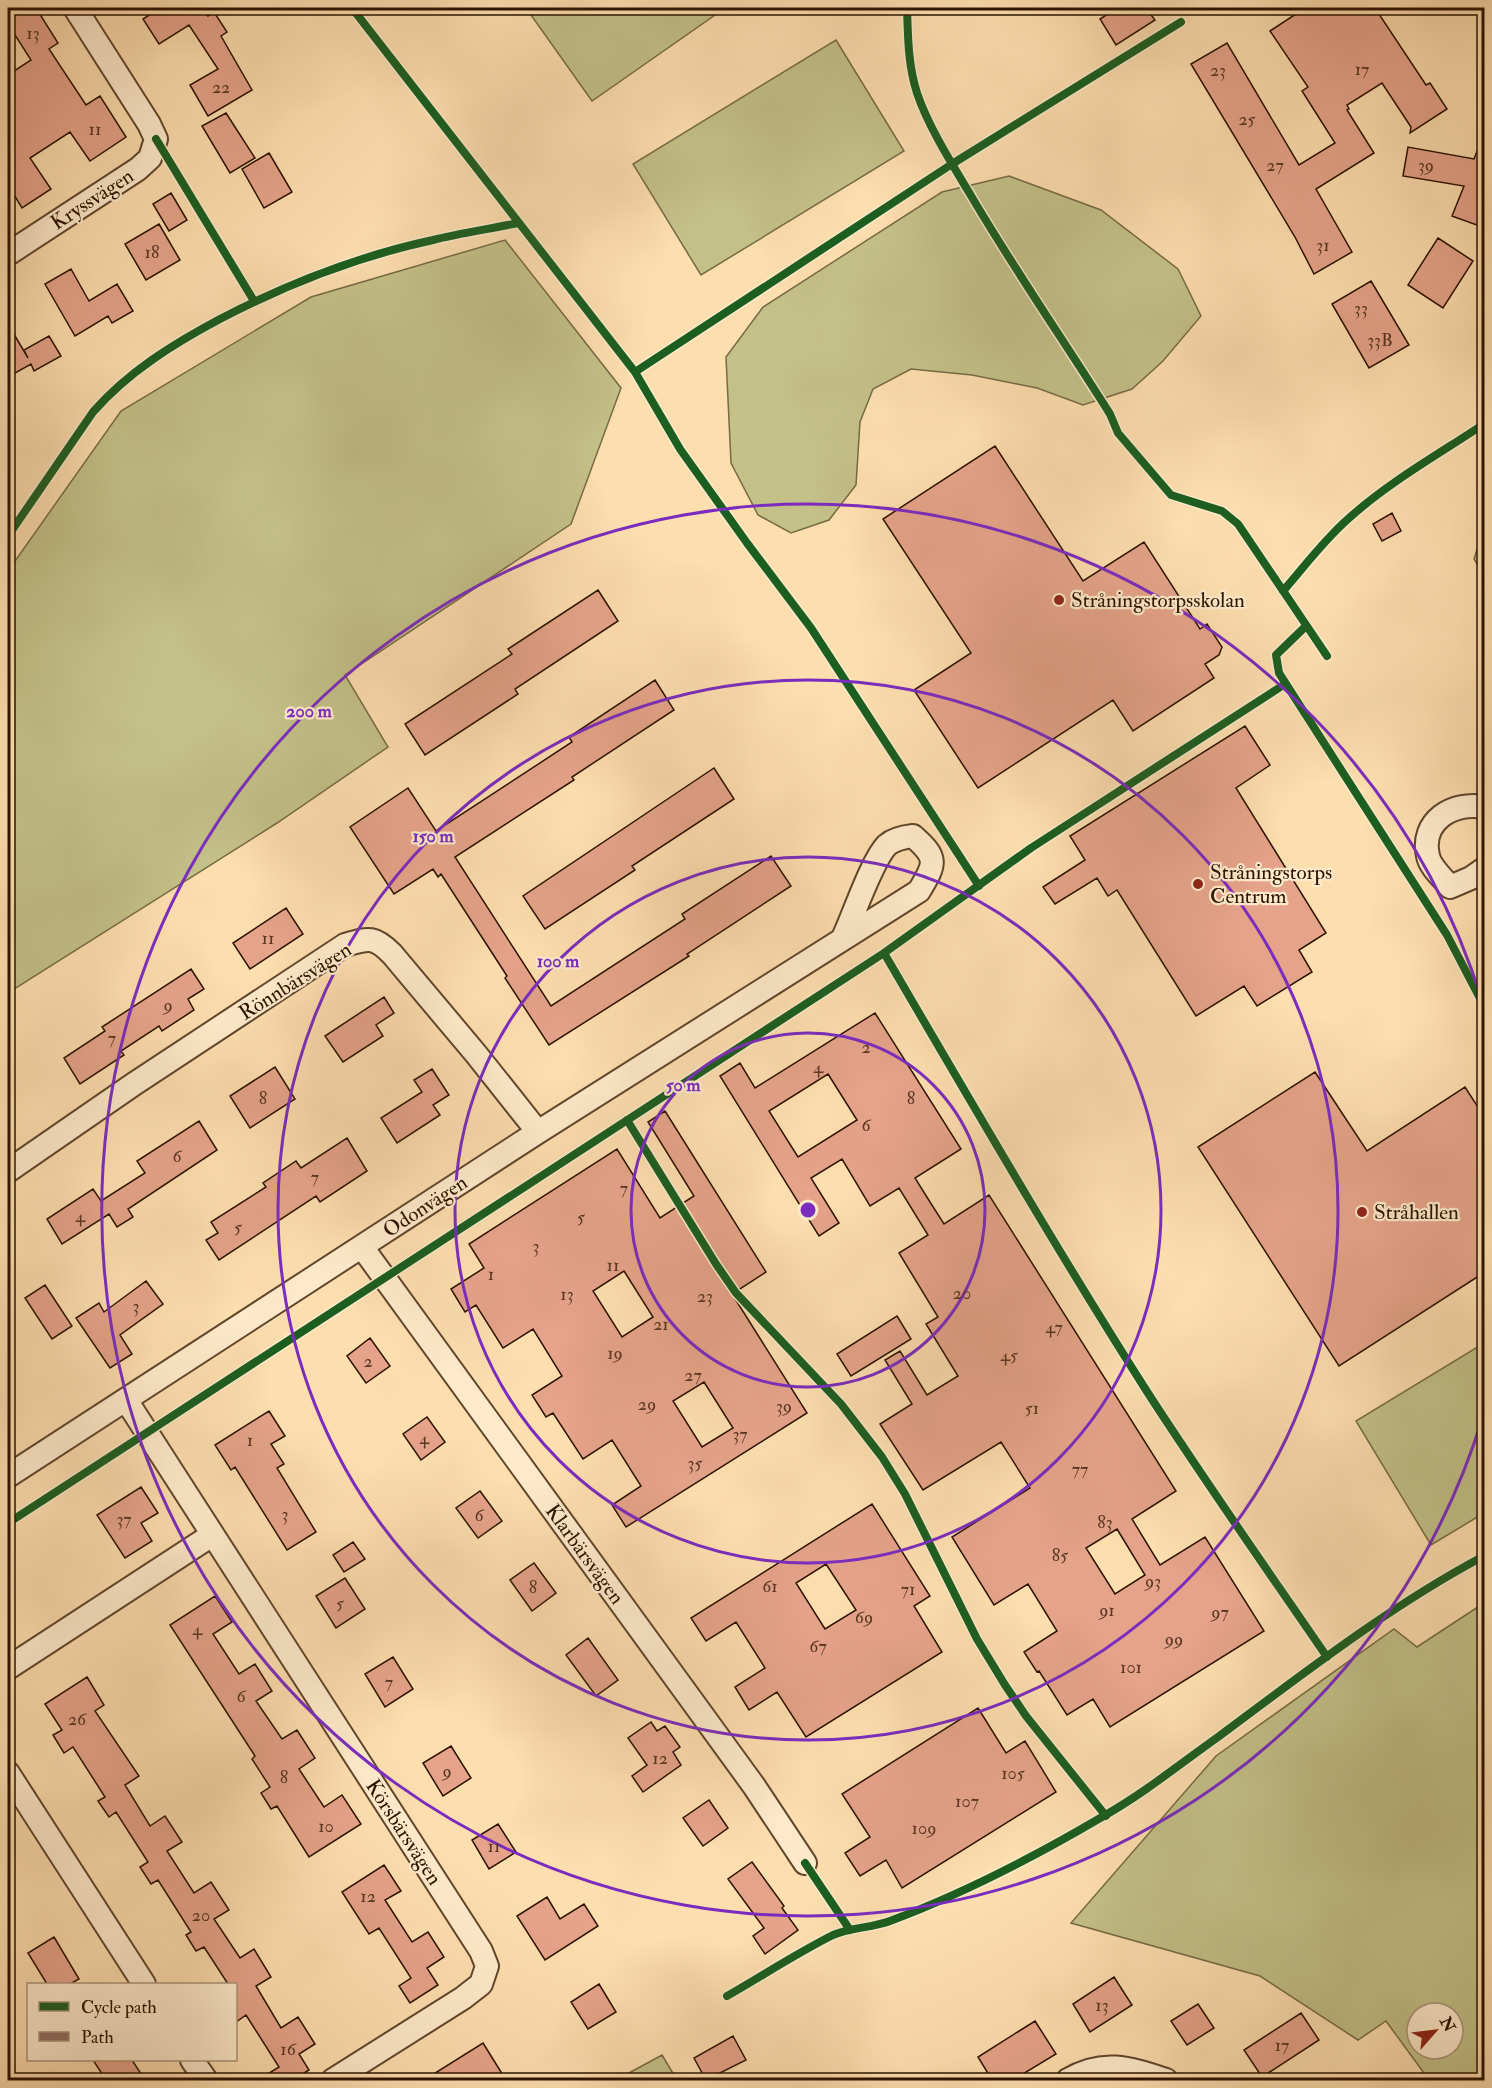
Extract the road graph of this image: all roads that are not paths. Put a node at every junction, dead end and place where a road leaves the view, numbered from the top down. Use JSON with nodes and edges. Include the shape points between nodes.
{"nodes":[{"id":1,"x":75,"y":8,"type":"edge"},
{"id":2,"x":8,"y":254,"type":"edge"},
{"id":3,"x":1485,"y":807,"type":"edge"},
{"id":4,"x":1485,"y":870,"type":"edge"},
{"id":5,"x":843,"y":938,"type":"junction"},
{"id":6,"x":538,"y":1132,"type":"junction"},
{"id":7,"x":8,"y":1171,"type":"edge"},
{"id":8,"x":362,"y":1247,"type":"junction"},
{"id":9,"x":126,"y":1400,"type":"junction"},
{"id":10,"x":8,"y":1476,"type":"edge"},
{"id":11,"x":212,"y":1535,"type":"junction"},
{"id":12,"x":8,"y":1668,"type":"edge"},
{"id":13,"x":8,"y":1773,"type":"edge"},
{"id":14,"x":805,"y":1863,"type":"dead end"},
{"id":15,"x":143,"y":1983,"type":"edge"},
{"id":16,"x":193,"y":2061,"type":"edge"},
{"id":17,"x":206,"y":2080,"type":"edge"},
{"id":18,"x":333,"y":2080,"type":"edge"},
{"id":19,"x":1068,"y":2080,"type":"edge"},
{"id":20,"x":1166,"y":2080,"type":"edge"}],
"edges":[{"from":1,"to":2,"type":"street","name":"Kryssvägen","via":[[156,140],[150,158],[138,169]]},
{"from":3,"to":4,"type":"street","via":[[1459,807],[1446,812],[1430,828],[1426,841],[1428,859],[1450,887]]},
{"from":5,"to":5,"type":"street","name":"Odonvägen","via":[[877,859],[887,845],[913,836],[928,849],[933,861],[919,891]]},
{"from":5,"to":6,"type":"street","name":"Odonvägen"},
{"from":6,"to":7,"type":"street","name":"Rönnbärsvägen","via":[[392,954],[381,943],[365,939],[345,945]]},
{"from":6,"to":8,"type":"street","name":"Odonvägen"},
{"from":8,"to":9,"type":"street","name":"Odonvägen"},
{"from":8,"to":14,"type":"street","name":"Klarbärsvägen","via":[[754,1786]]},
{"from":9,"to":10,"type":"street","name":"Odonvägen"},
{"from":9,"to":11,"type":"street","name":"Körsbärsvägen"},
{"from":11,"to":12,"type":"street"},
{"from":11,"to":18,"type":"street","name":"Körsbärsvägen","via":[[488,1966],[481,1984],[464,1998]]},
{"from":13,"to":15,"type":"street"},
{"from":16,"to":17,"type":"street"},
{"from":19,"to":20,"type":"street","via":[[1104,2066],[1132,2069]]}]}
